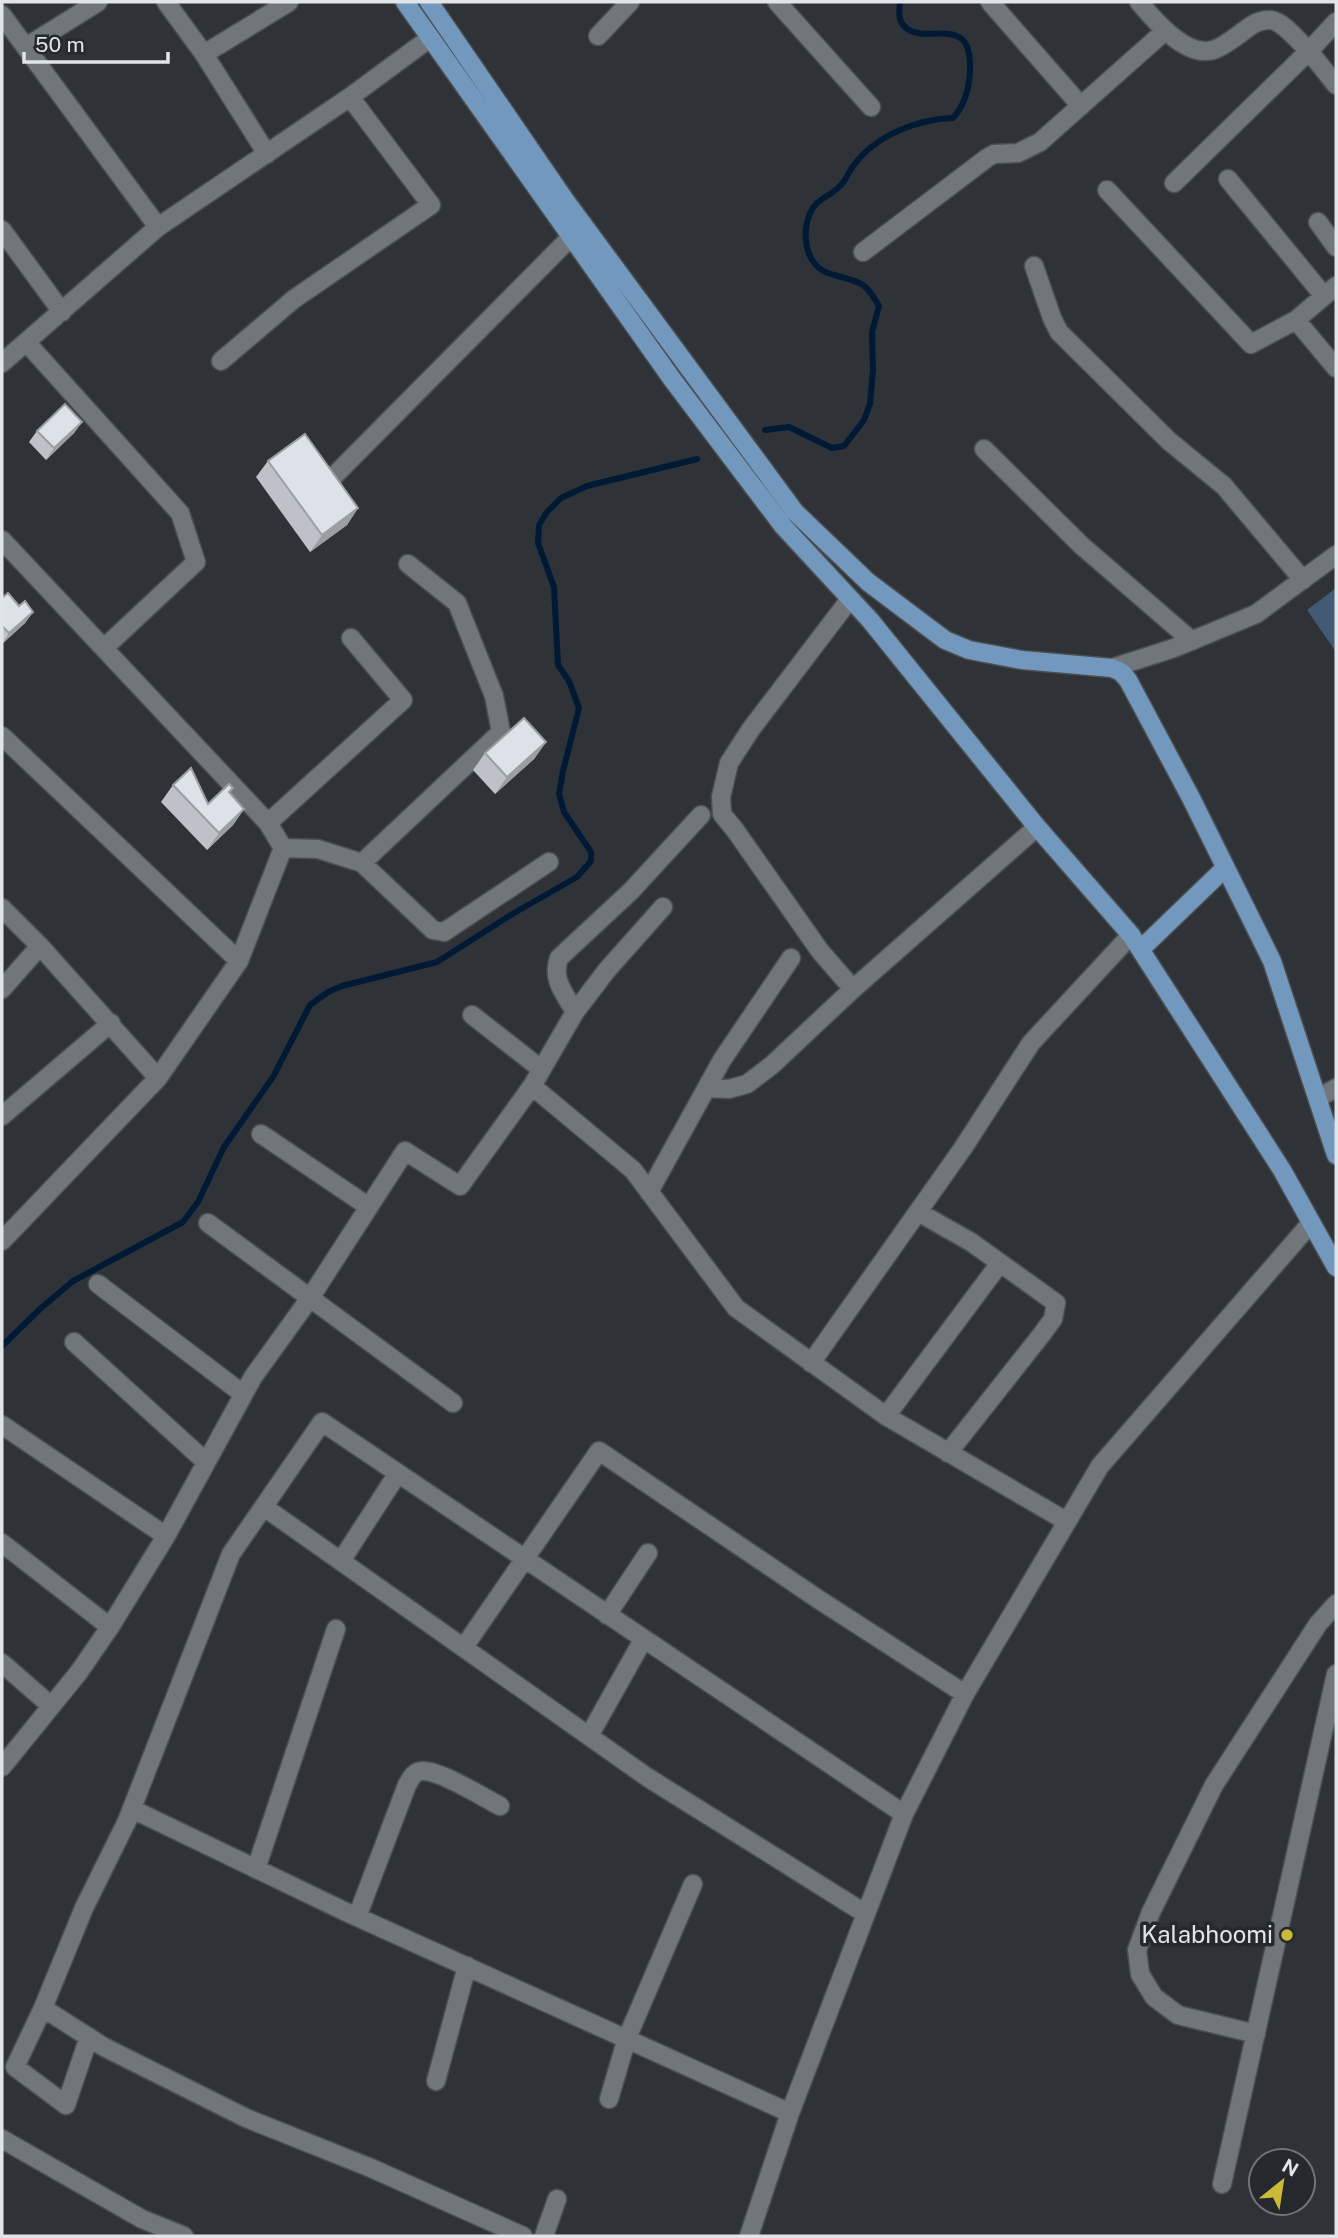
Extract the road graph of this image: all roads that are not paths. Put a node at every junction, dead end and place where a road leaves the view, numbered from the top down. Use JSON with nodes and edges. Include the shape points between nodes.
{"nodes":[{"id":1,"x":98,"y":2,"type":"edge"},
{"id":2,"x":166,"y":2,"type":"edge"},
{"id":3,"x":289,"y":2,"type":"edge"},
{"id":4,"x":405,"y":2,"type":"edge"},
{"id":5,"x":429,"y":2,"type":"edge"},
{"id":6,"x":631,"y":2,"type":"edge"},
{"id":7,"x":776,"y":2,"type":"edge"},
{"id":8,"x":990,"y":2,"type":"edge"},
{"id":9,"x":1139,"y":2,"type":"edge"},
{"id":10,"x":2,"y":15,"type":"edge"},
{"id":11,"x":1336,"y":22,"type":"edge"},
{"id":12,"x":1165,"y":31,"type":"junction"},
{"id":13,"x":598,"y":36,"type":"dead end"},
{"id":14,"x":430,"y":38,"type":"junction"},
{"id":15,"x":26,"y":47,"type":"junction"},
{"id":16,"x":1309,"y":51,"type":"junction"},
{"id":17,"x":204,"y":54,"type":"junction"},
{"id":18,"x":1336,"y":85,"type":"edge"},
{"id":19,"x":350,"y":97,"type":"junction"},
{"id":20,"x":1081,"y":106,"type":"junction"},
{"id":21,"x":871,"y":107,"type":"dead end"},
{"id":22,"x":267,"y":154,"type":"junction"},
{"id":23,"x":1228,"y":178,"type":"dead end"},
{"id":24,"x":1174,"y":183,"type":"dead end"},
{"id":25,"x":1107,"y":190,"type":"dead end"},
{"id":26,"x":1318,"y":222,"type":"dead end"},
{"id":27,"x":158,"y":227,"type":"junction"},
{"id":28,"x":2,"y":230,"type":"edge"},
{"id":29,"x":571,"y":237,"type":"junction"},
{"id":30,"x":1336,"y":247,"type":"edge"},
{"id":31,"x":863,"y":252,"type":"dead end"},
{"id":32,"x":1034,"y":266,"type":"dead end"},
{"id":33,"x":1330,"y":291,"type":"edge"},
{"id":34,"x":62,"y":312,"type":"junction"},
{"id":35,"x":1296,"y":320,"type":"junction"},
{"id":36,"x":27,"y":343,"type":"junction"},
{"id":37,"x":220,"y":361,"type":"dead end"},
{"id":38,"x":2,"y":363,"type":"edge"},
{"id":39,"x":1336,"y":368,"type":"edge"},
{"id":40,"x":984,"y":449,"type":"dead end"},
{"id":41,"x":328,"y":482,"type":"edge"},
{"id":42,"x":2,"y":541,"type":"edge"},
{"id":43,"x":1336,"y":555,"type":"edge"},
{"id":44,"x":408,"y":564,"type":"dead end"},
{"id":45,"x":1303,"y":580,"type":"junction"},
{"id":46,"x":850,"y":598,"type":"junction"},
{"id":47,"x":351,"y":638,"type":"dead end"},
{"id":48,"x":1192,"y":641,"type":"junction"},
{"id":49,"x":104,"y":648,"type":"junction"},
{"id":50,"x":1112,"y":668,"type":"junction"},
{"id":51,"x":2,"y":736,"type":"edge"},
{"id":52,"x":701,"y":815,"type":"dead end"},
{"id":53,"x":268,"y":823,"type":"junction"},
{"id":54,"x":1037,"y":827,"type":"junction"},
{"id":55,"x":283,"y":848,"type":"junction"},
{"id":56,"x":549,"y":862,"type":"dead end"},
{"id":57,"x":362,"y":863,"type":"junction"},
{"id":58,"x":1224,"y":868,"type":"junction"},
{"id":59,"x":663,"y":907,"type":"dead end"},
{"id":60,"x":2,"y":908,"type":"edge"},
{"id":61,"x":1136,"y":942,"type":"junction"},
{"id":62,"x":40,"y":946,"type":"junction"},
{"id":63,"x":791,"y":958,"type":"dead end"},
{"id":64,"x":239,"y":961,"type":"junction"},
{"id":65,"x":2,"y":989,"type":"edge"},
{"id":66,"x":853,"y":989,"type":"junction"},
{"id":67,"x":575,"y":1012,"type":"junction"},
{"id":68,"x":472,"y":1015,"type":"dead end"},
{"id":69,"x":111,"y":1023,"type":"junction"},
{"id":70,"x":541,"y":1069,"type":"junction"},
{"id":71,"x":158,"y":1078,"type":"junction"},
{"id":72,"x":532,"y":1086,"type":"junction"},
{"id":73,"x":707,"y":1088,"type":"junction"},
{"id":74,"x":1336,"y":1088,"type":"edge"},
{"id":75,"x":1318,"y":1097,"type":"junction"},
{"id":76,"x":2,"y":1116,"type":"edge"},
{"id":77,"x":261,"y":1134,"type":"dead end"},
{"id":78,"x":1335,"y":1150,"type":"edge"},
{"id":79,"x":649,"y":1192,"type":"junction"},
{"id":80,"x":369,"y":1207,"type":"junction"},
{"id":81,"x":918,"y":1212,"type":"junction"},
{"id":82,"x":208,"y":1223,"type":"dead end"},
{"id":83,"x":1311,"y":1223,"type":"junction"},
{"id":84,"x":2,"y":1241,"type":"edge"},
{"id":85,"x":1000,"y":1263,"type":"junction"},
{"id":86,"x":1336,"y":1267,"type":"edge"},
{"id":87,"x":98,"y":1284,"type":"dead end"},
{"id":88,"x":310,"y":1298,"type":"junction"},
{"id":89,"x":74,"y":1342,"type":"dead end"},
{"id":90,"x":811,"y":1363,"type":"junction"},
{"id":91,"x":243,"y":1394,"type":"junction"},
{"id":92,"x":453,"y":1403,"type":"dead end"},
{"id":93,"x":886,"y":1416,"type":"junction"},
{"id":94,"x":2,"y":1425,"type":"edge"},
{"id":95,"x":948,"y":1453,"type":"junction"},
{"id":96,"x":206,"y":1462,"type":"junction"},
{"id":97,"x":398,"y":1473,"type":"junction"},
{"id":98,"x":264,"y":1507,"type":"junction"},
{"id":99,"x":1066,"y":1521,"type":"junction"},
{"id":100,"x":166,"y":1536,"type":"junction"},
{"id":101,"x":2,"y":1543,"type":"edge"},
{"id":102,"x":648,"y":1553,"type":"dead end"},
{"id":103,"x":527,"y":1559,"type":"junction"},
{"id":104,"x":341,"y":1560,"type":"junction"},
{"id":105,"x":1336,"y":1604,"type":"edge"},
{"id":106,"x":607,"y":1615,"type":"junction"},
{"id":107,"x":110,"y":1628,"type":"junction"},
{"id":108,"x":336,"y":1629,"type":"dead end"},
{"id":109,"x":643,"y":1640,"type":"junction"},
{"id":110,"x":464,"y":1647,"type":"junction"},
{"id":111,"x":2,"y":1663,"type":"edge"},
{"id":112,"x":1336,"y":1674,"type":"edge"},
{"id":113,"x":965,"y":1694,"type":"junction"},
{"id":114,"x":50,"y":1705,"type":"junction"},
{"id":115,"x":589,"y":1736,"type":"junction"},
{"id":116,"x":2,"y":1766,"type":"edge"},
{"id":117,"x":500,"y":1806,"type":"dead end"},
{"id":118,"x":132,"y":1809,"type":"junction"},
{"id":119,"x":904,"y":1814,"type":"junction"},
{"id":120,"x":256,"y":1868,"type":"junction"},
{"id":121,"x":693,"y":1884,"type":"dead end"},
{"id":122,"x":866,"y":1914,"type":"junction"},
{"id":123,"x":357,"y":1917,"type":"junction"},
{"id":124,"x":467,"y":1966,"type":"junction"},
{"id":125,"x":43,"y":2008,"type":"junction"},
{"id":126,"x":1256,"y":2034,"type":"junction"},
{"id":127,"x":89,"y":2037,"type":"junction"},
{"id":128,"x":627,"y":2038,"type":"junction"},
{"id":129,"x":436,"y":2081,"type":"dead end"},
{"id":130,"x":609,"y":2099,"type":"dead end"},
{"id":131,"x":790,"y":2113,"type":"junction"},
{"id":132,"x":2,"y":2139,"type":"edge"},
{"id":133,"x":1222,"y":2184,"type":"dead end"},
{"id":134,"x":557,"y":2199,"type":"dead end"},
{"id":135,"x":184,"y":2236,"type":"edge"},
{"id":136,"x":523,"y":2236,"type":"edge"},
{"id":137,"x":544,"y":2236,"type":"edge"},
{"id":138,"x":749,"y":2236,"type":"edge"}],
"edges":[{"from":1,"to":15,"type":"street"},
{"from":2,"to":17,"type":"street"},
{"from":3,"to":17,"type":"street"},
{"from":4,"to":14,"type":"main road"},
{"from":5,"to":50,"type":"main road","via":[[565,200],[795,512],[868,582],[946,640],[969,650],[1022,660]]},
{"from":6,"to":13,"type":"street"},
{"from":7,"to":21,"type":"street"},
{"from":8,"to":20,"type":"street"},
{"from":9,"to":12,"type":"street"},
{"from":10,"to":15,"type":"street"},
{"from":11,"to":16,"type":"street"},
{"from":12,"to":16,"type":"street","via":[[1187,46],[1213,51],[1255,23],[1270,20]]},
{"from":12,"to":20,"type":"street"},
{"from":14,"to":19,"type":"street"},
{"from":14,"to":29,"type":"main road"},
{"from":15,"to":27,"type":"street"},
{"from":16,"to":18,"type":"street"},
{"from":16,"to":24,"type":"street"},
{"from":17,"to":22,"type":"street"},
{"from":19,"to":22,"type":"street"},
{"from":19,"to":37,"type":"street","via":[[431,205],[294,299]]},
{"from":20,"to":31,"type":"street","via":[[1028,150],[994,154],[978,163]]},
{"from":22,"to":27,"type":"street"},
{"from":23,"to":33,"type":"street"},
{"from":25,"to":35,"type":"street","via":[[1251,344]]},
{"from":26,"to":30,"type":"street"},
{"from":27,"to":34,"type":"street"},
{"from":28,"to":34,"type":"street"},
{"from":29,"to":41,"type":"street"},
{"from":29,"to":46,"type":"main road","via":[[783,526]]},
{"from":32,"to":45,"type":"street","via":[[1059,331],[1169,441],[1224,486]]},
{"from":33,"to":35,"type":"street"},
{"from":34,"to":36,"type":"street"},
{"from":35,"to":39,"type":"street"},
{"from":36,"to":38,"type":"street"},
{"from":36,"to":49,"type":"street","via":[[180,513],[196,562]]},
{"from":40,"to":48,"type":"street","via":[[1081,545]]},
{"from":42,"to":49,"type":"street"},
{"from":43,"to":45,"type":"street"},
{"from":44,"to":57,"type":"street","via":[[457,603],[494,696],[501,732]]},
{"from":45,"to":48,"type":"street","via":[[1256,614]]},
{"from":46,"to":54,"type":"main road"},
{"from":46,"to":66,"type":"street","via":[[751,729],[729,763],[721,797],[722,814],[820,951]]},
{"from":47,"to":53,"type":"street","via":[[403,699]]},
{"from":48,"to":50,"type":"street"},
{"from":49,"to":53,"type":"street"},
{"from":50,"to":58,"type":"main road","via":[[1121,672],[1137,696]]},
{"from":51,"to":64,"type":"street"},
{"from":52,"to":67,"type":"street","via":[[631,891],[559,958],[556,979]]},
{"from":53,"to":55,"type":"street"},
{"from":54,"to":61,"type":"main road"},
{"from":54,"to":66,"type":"street"},
{"from":55,"to":57,"type":"street","via":[[318,849]]},
{"from":55,"to":64,"type":"street"},
{"from":56,"to":57,"type":"street","via":[[444,932],[433,930]]},
{"from":58,"to":61,"type":"main road"},
{"from":58,"to":75,"type":"main road","via":[[1272,961]]},
{"from":59,"to":67,"type":"street"},
{"from":60,"to":62,"type":"street"},
{"from":61,"to":81,"type":"street","via":[[1031,1043]]},
{"from":61,"to":83,"type":"main road"},
{"from":62,"to":65,"type":"street"},
{"from":62,"to":69,"type":"street"},
{"from":63,"to":73,"type":"street"},
{"from":64,"to":71,"type":"street"},
{"from":66,"to":73,"type":"street","via":[[747,1084]]},
{"from":67,"to":70,"type":"street"},
{"from":68,"to":70,"type":"street"},
{"from":69,"to":71,"type":"street"},
{"from":69,"to":76,"type":"street"},
{"from":70,"to":72,"type":"street"},
{"from":71,"to":84,"type":"street"},
{"from":72,"to":79,"type":"street","via":[[633,1170]]},
{"from":72,"to":80,"type":"street","via":[[460,1185],[405,1151]]},
{"from":73,"to":79,"type":"street"},
{"from":74,"to":75,"type":"street"},
{"from":75,"to":78,"type":"main road"},
{"from":77,"to":80,"type":"street"},
{"from":79,"to":90,"type":"street","via":[[736,1308]]},
{"from":80,"to":88,"type":"street"},
{"from":81,"to":85,"type":"street"},
{"from":81,"to":90,"type":"street"},
{"from":82,"to":88,"type":"street"},
{"from":83,"to":86,"type":"main road"},
{"from":83,"to":99,"type":"street","via":[[1100,1466]]},
{"from":85,"to":93,"type":"street"},
{"from":85,"to":95,"type":"street","via":[[1056,1303],[1052,1319]]},
{"from":87,"to":91,"type":"street"},
{"from":88,"to":91,"type":"street"},
{"from":88,"to":92,"type":"street"},
{"from":89,"to":96,"type":"street"},
{"from":90,"to":93,"type":"street"},
{"from":91,"to":96,"type":"street"},
{"from":93,"to":95,"type":"street"},
{"from":94,"to":100,"type":"street"},
{"from":95,"to":99,"type":"street"},
{"from":96,"to":100,"type":"street"},
{"from":97,"to":98,"type":"street","via":[[322,1422]]},
{"from":97,"to":103,"type":"street"},
{"from":97,"to":104,"type":"street"},
{"from":98,"to":104,"type":"street"},
{"from":98,"to":118,"type":"street","via":[[231,1554]]},
{"from":99,"to":113,"type":"street"},
{"from":100,"to":107,"type":"street"},
{"from":101,"to":107,"type":"street"},
{"from":102,"to":106,"type":"street"},
{"from":103,"to":106,"type":"street"},
{"from":103,"to":110,"type":"street"},
{"from":103,"to":113,"type":"street","via":[[599,1451]]},
{"from":104,"to":110,"type":"street"},
{"from":105,"to":126,"type":"street","via":[[1318,1624],[1214,1785],[1137,1950],[1140,1974],[1154,1997],[1178,2015]]},
{"from":106,"to":109,"type":"street"},
{"from":107,"to":114,"type":"street"},
{"from":108,"to":120,"type":"street"},
{"from":109,"to":115,"type":"street"},
{"from":109,"to":119,"type":"street"},
{"from":110,"to":115,"type":"street"},
{"from":111,"to":114,"type":"street"},
{"from":112,"to":126,"type":"street"},
{"from":113,"to":119,"type":"street"},
{"from":114,"to":116,"type":"street"},
{"from":115,"to":122,"type":"street"},
{"from":117,"to":123,"type":"street","via":[[434,1772],[413,1774]]},
{"from":118,"to":120,"type":"street"},
{"from":118,"to":125,"type":"street"},
{"from":119,"to":122,"type":"street"},
{"from":120,"to":123,"type":"street"},
{"from":121,"to":128,"type":"street"},
{"from":122,"to":131,"type":"street"},
{"from":123,"to":124,"type":"street"},
{"from":124,"to":128,"type":"street"},
{"from":124,"to":129,"type":"street"},
{"from":125,"to":127,"type":"street"},
{"from":125,"to":127,"type":"street","via":[[15,2067],[66,2105]]},
{"from":126,"to":133,"type":"street"},
{"from":127,"to":136,"type":"street","via":[[246,2118]]},
{"from":128,"to":130,"type":"street"},
{"from":128,"to":131,"type":"street"},
{"from":131,"to":138,"type":"street"},
{"from":132,"to":135,"type":"street","via":[[142,2219]]},
{"from":134,"to":137,"type":"street"}]}
